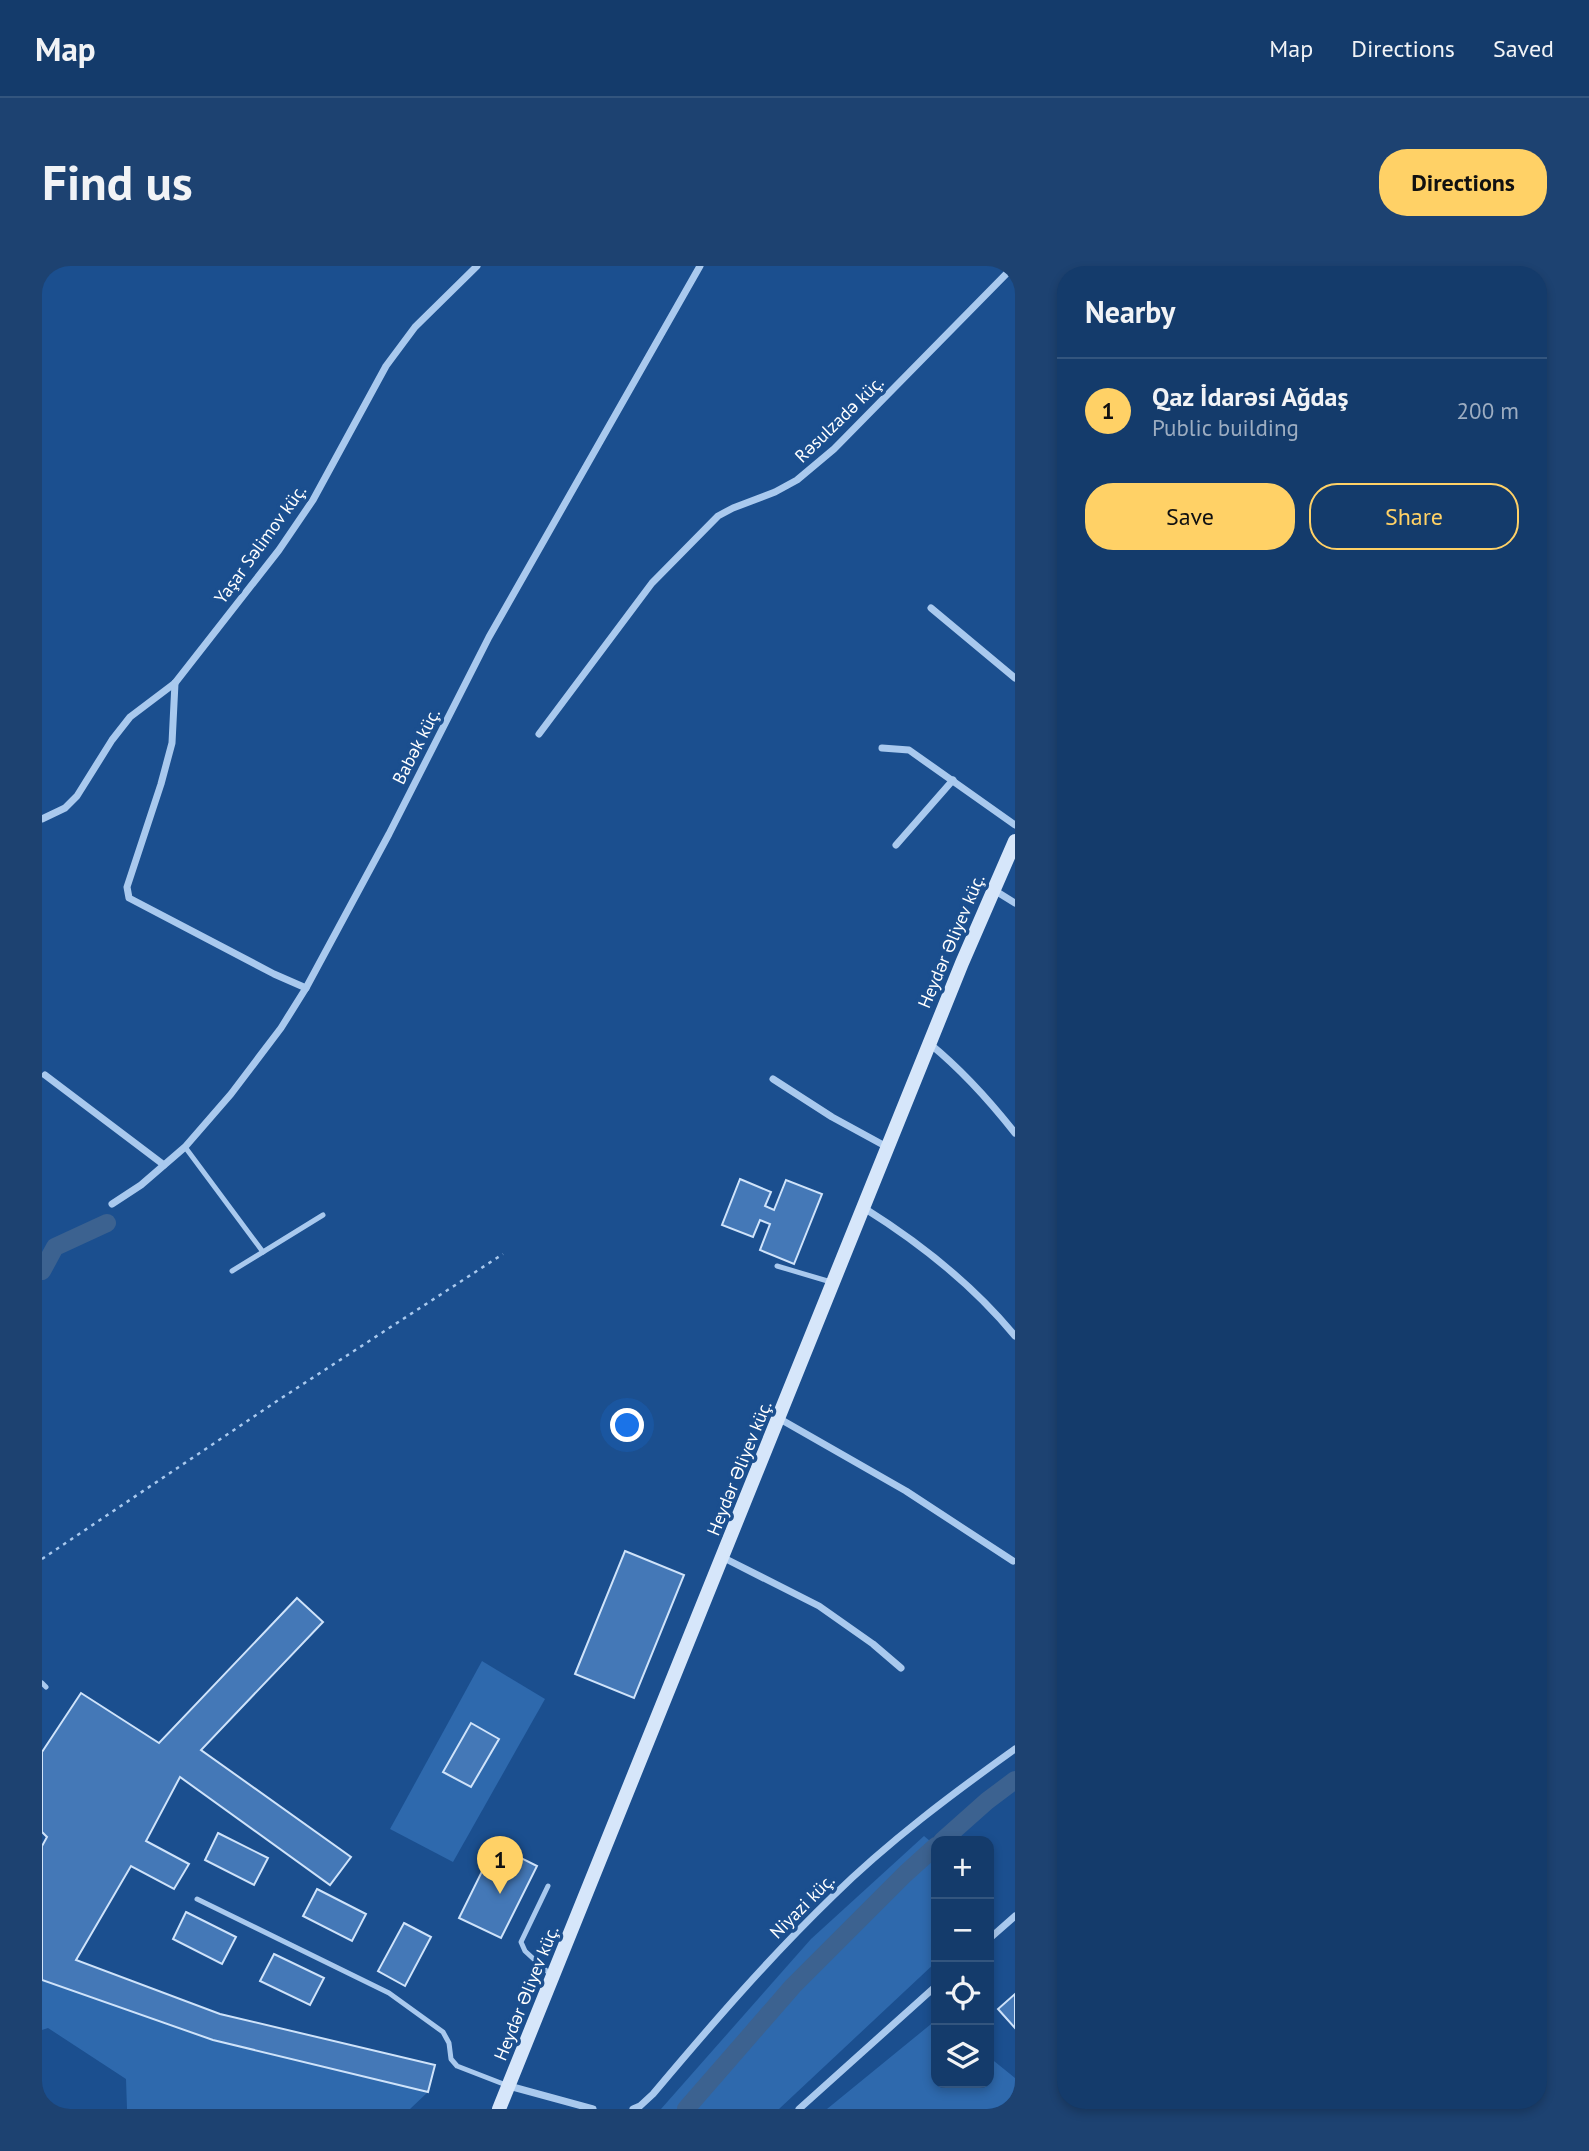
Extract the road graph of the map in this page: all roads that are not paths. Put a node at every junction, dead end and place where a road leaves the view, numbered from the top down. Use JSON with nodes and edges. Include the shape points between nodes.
{"nodes":[{"id":1,"x":477,"y":266,"type":"edge"},
{"id":2,"x":700,"y":266,"type":"edge"},
{"id":3,"x":1014,"y":266,"type":"edge"},
{"id":4,"x":930,"y":608,"type":"dead end"},
{"id":5,"x":1015,"y":678,"type":"edge"},
{"id":6,"x":175,"y":682,"type":"junction"},
{"id":7,"x":539,"y":734,"type":"dead end"},
{"id":8,"x":882,"y":748,"type":"dead end"},
{"id":9,"x":953,"y":780,"type":"junction"},
{"id":10,"x":42,"y":819,"type":"edge"},
{"id":11,"x":1015,"y":825,"type":"edge"},
{"id":12,"x":1015,"y":841,"type":"edge"},
{"id":13,"x":896,"y":845,"type":"dead end"},
{"id":14,"x":1009,"y":869,"type":"edge"},
{"id":15,"x":993,"y":890,"type":"junction"},
{"id":16,"x":1015,"y":903,"type":"edge"},
{"id":17,"x":306,"y":988,"type":"junction"},
{"id":18,"x":930,"y":1043,"type":"junction"},
{"id":19,"x":45,"y":1075,"type":"dead end"},
{"id":20,"x":773,"y":1079,"type":"dead end"},
{"id":21,"x":1015,"y":1133,"type":"edge"},
{"id":22,"x":185,"y":1147,"type":"junction"},
{"id":23,"x":888,"y":1147,"type":"junction"},
{"id":24,"x":164,"y":1165,"type":"junction"},
{"id":25,"x":112,"y":1204,"type":"dead end"},
{"id":26,"x":863,"y":1208,"type":"junction"},
{"id":27,"x":323,"y":1215,"type":"dead end"},
{"id":28,"x":263,"y":1252,"type":"junction"},
{"id":29,"x":777,"y":1266,"type":"dead end"},
{"id":30,"x":232,"y":1271,"type":"dead end"},
{"id":31,"x":834,"y":1283,"type":"junction"},
{"id":32,"x":1015,"y":1336,"type":"edge"},
{"id":33,"x":780,"y":1419,"type":"junction"},
{"id":34,"x":724,"y":1558,"type":"junction"},
{"id":35,"x":1013,"y":1561,"type":"dead end"},
{"id":36,"x":901,"y":1668,"type":"dead end"},
{"id":37,"x":1015,"y":1749,"type":"edge"},
{"id":38,"x":548,"y":1886,"type":"dead end"},
{"id":39,"x":197,"y":1899,"type":"dead end"},
{"id":40,"x":1015,"y":1916,"type":"edge"},
{"id":41,"x":994,"y":1935,"type":"edge"},
{"id":42,"x":553,"y":1977,"type":"junction"},
{"id":43,"x":931,"y":1990,"type":"edge"},
{"id":44,"x":509,"y":2086,"type":"junction"},
{"id":45,"x":499,"y":2109,"type":"edge"},
{"id":46,"x":593,"y":2109,"type":"edge"},
{"id":47,"x":633,"y":2109,"type":"edge"},
{"id":48,"x":799,"y":2109,"type":"edge"}],
"edges":[{"from":1,"to":6,"type":"street","name":"Yaşar Səlimov küç.","via":[[415,327],[386,366],[313,500]]},
{"from":2,"to":17,"type":"street","name":"Babək küç.","via":[[489,637]]},
{"from":3,"to":7,"type":"street","name":"Rəsulzadə küç.","via":[[834,449],[797,480],[718,516],[652,583]]},
{"from":4,"to":5,"type":"street"},
{"from":6,"to":10,"type":"street","name":"Yaşar Səlimov küç.","via":[[130,717],[77,796]]},
{"from":6,"to":17,"type":"street","via":[[172,743],[127,887],[129,898]]},
{"from":8,"to":9,"type":"street","via":[[909,750]]},
{"from":9,"to":11,"type":"street"},
{"from":9,"to":13,"type":"street"},
{"from":12,"to":14,"type":"main road","name":"Heydər Əliyev küç."},
{"from":14,"to":15,"type":"main road","name":"Heydər Əliyev küç."},
{"from":15,"to":16,"type":"street"},
{"from":15,"to":18,"type":"main road","name":"Heydər Əliyev küç."},
{"from":17,"to":22,"type":"street","name":"Babək küç.","via":[[231,1094]]},
{"from":18,"to":21,"type":"street","via":[[980,1090]]},
{"from":18,"to":23,"type":"main road","name":"Heydər Əliyev küç."},
{"from":19,"to":24,"type":"street"},
{"from":20,"to":23,"type":"street"},
{"from":22,"to":24,"type":"street","name":"Babək küç."},
{"from":22,"to":28,"type":"lane"},
{"from":23,"to":26,"type":"main road","name":"Heydər Əliyev küç."},
{"from":24,"to":25,"type":"street","name":"Babək küç."},
{"from":26,"to":31,"type":"main road","name":"Heydər Əliyev küç."},
{"from":26,"to":32,"type":"street","via":[[931,1254]]},
{"from":27,"to":28,"type":"lane"},
{"from":28,"to":30,"type":"lane"},
{"from":29,"to":31,"type":"lane"},
{"from":31,"to":33,"type":"main road","name":"Heydər Əliyev küç."},
{"from":33,"to":34,"type":"main road","name":"Heydər Əliyev küç."},
{"from":33,"to":35,"type":"street"},
{"from":34,"to":36,"type":"street","via":[[819,1606]]},
{"from":34,"to":42,"type":"main road","name":"Heydər Əliyev küç."},
{"from":37,"to":47,"type":"street","name":"Niyazi küç.","via":[[950,1795],[834,1895],[732,2000],[653,2094]]},
{"from":38,"to":42,"type":"lane","via":[[521,1942]]},
{"from":39,"to":44,"type":"lane","via":[[388,1993],[443,2032],[457,2066]]},
{"from":40,"to":41,"type":"street"},
{"from":42,"to":44,"type":"main road","name":"Heydər Əliyev küç."},
{"from":43,"to":48,"type":"street"},
{"from":44,"to":45,"type":"main road","name":"Heydər Əliyev küç."},
{"from":44,"to":46,"type":"street"}]}
